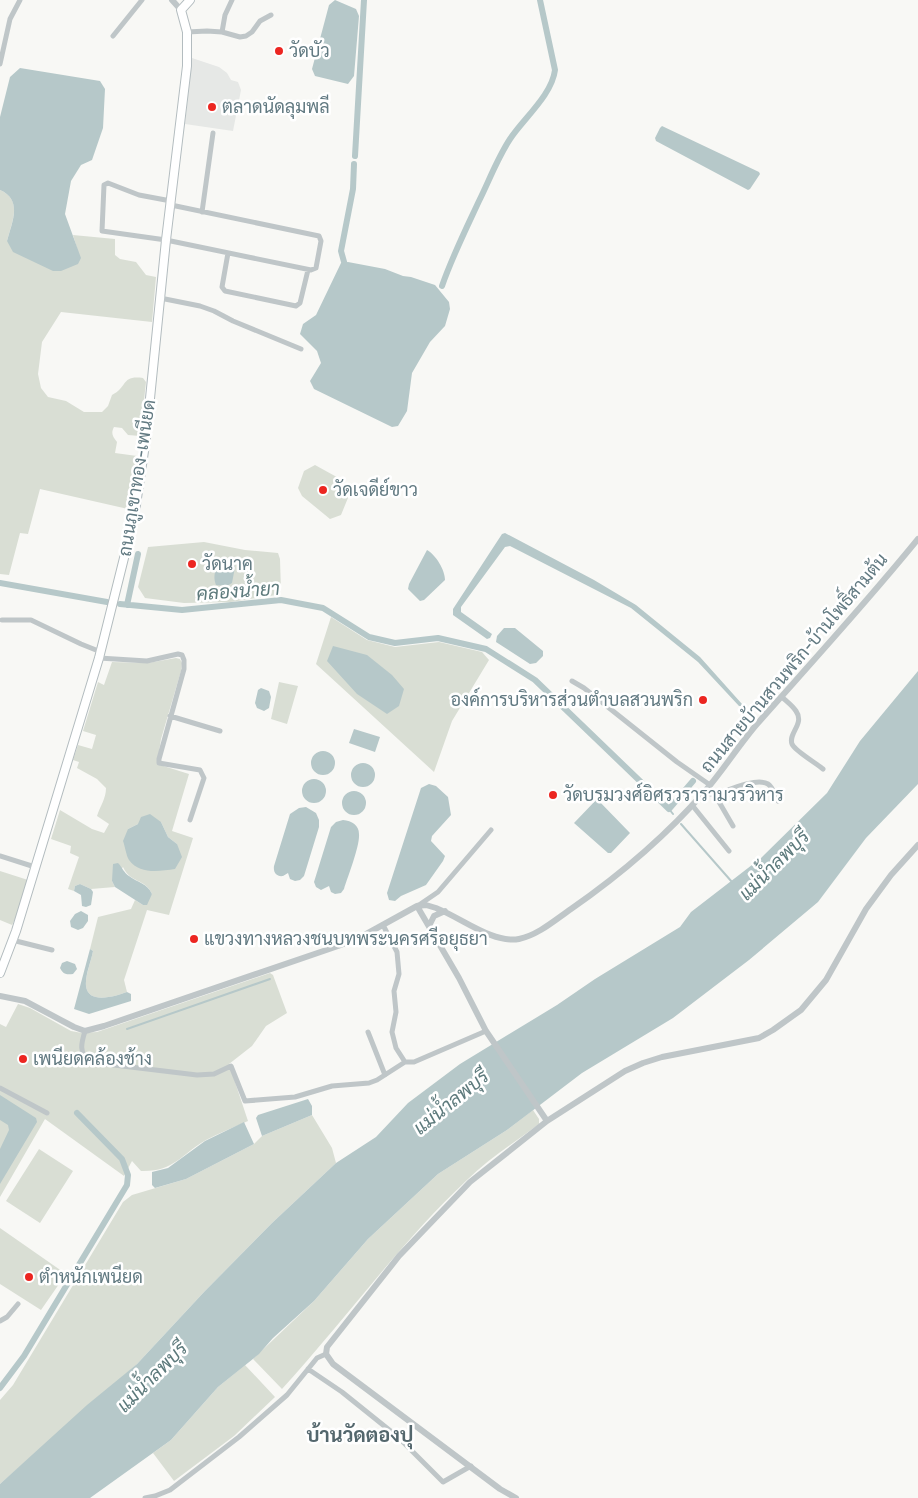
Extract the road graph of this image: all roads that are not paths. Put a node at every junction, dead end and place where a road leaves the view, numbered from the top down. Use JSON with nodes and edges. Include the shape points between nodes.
{"nodes":[{"id":1,"x":20,"y":0,"type":"edge"},
{"id":2,"x":142,"y":0,"type":"edge"},
{"id":3,"x":172,"y":0,"type":"edge"},
{"id":4,"x":190,"y":0,"type":"edge"},
{"id":5,"x":232,"y":0,"type":"edge"},
{"id":6,"x":181,"y":10,"type":"junction"},
{"id":7,"x":271,"y":15,"type":"dead end"},
{"id":8,"x":187,"y":32,"type":"junction"},
{"id":9,"x":222,"y":32,"type":"junction"},
{"id":10,"x":113,"y":36,"type":"dead end"},
{"id":11,"x":0,"y":64,"type":"edge"},
{"id":12,"x":212,"y":133,"type":"dead end"},
{"id":13,"x":171,"y":203,"type":"junction"},
{"id":14,"x":202,"y":212,"type":"junction"},
{"id":15,"x":166,"y":240,"type":"junction"},
{"id":16,"x":228,"y":253,"type":"junction"},
{"id":17,"x":308,"y":270,"type":"junction"},
{"id":18,"x":160,"y":298,"type":"junction"},
{"id":19,"x":301,"y":349,"type":"dead end"},
{"id":20,"x":918,"y":539,"type":"edge"},
{"id":21,"x":2,"y":620,"type":"dead end"},
{"id":22,"x":100,"y":655,"type":"junction"},
{"id":23,"x":572,"y":681,"type":"dead end"},
{"id":24,"x":782,"y":697,"type":"junction"},
{"id":25,"x":170,"y":716,"type":"junction"},
{"id":26,"x":220,"y":731,"type":"dead end"},
{"id":27,"x":823,"y":769,"type":"dead end"},
{"id":28,"x":710,"y":785,"type":"junction"},
{"id":29,"x":704,"y":792,"type":"junction"},
{"id":30,"x":715,"y":795,"type":"junction"},
{"id":31,"x":778,"y":801,"type":"dead end"},
{"id":32,"x":692,"y":805,"type":"junction"},
{"id":33,"x":190,"y":820,"type":"dead end"},
{"id":34,"x":733,"y":826,"type":"dead end"},
{"id":35,"x":491,"y":830,"type":"dead end"},
{"id":36,"x":918,"y":845,"type":"edge"},
{"id":37,"x":729,"y":851,"type":"dead end"},
{"id":38,"x":0,"y":856,"type":"edge"},
{"id":39,"x":36,"y":867,"type":"junction"},
{"id":40,"x":417,"y":906,"type":"junction"},
{"id":41,"x":445,"y":912,"type":"junction"},
{"id":42,"x":383,"y":926,"type":"junction"},
{"id":43,"x":429,"y":926,"type":"junction"},
{"id":44,"x":12,"y":940,"type":"junction"},
{"id":45,"x":52,"y":950,"type":"dead end"},
{"id":46,"x":0,"y":973,"type":"edge"},
{"id":47,"x":0,"y":996,"type":"edge"},
{"id":48,"x":85,"y":1031,"type":"junction"},
{"id":49,"x":368,"y":1032,"type":"dead end"},
{"id":50,"x":487,"y":1033,"type":"junction"},
{"id":51,"x":405,"y":1062,"type":"junction"},
{"id":52,"x":385,"y":1075,"type":"junction"},
{"id":53,"x":0,"y":1088,"type":"edge"},
{"id":54,"x":47,"y":1113,"type":"dead end"},
{"id":55,"x":548,"y":1121,"type":"junction"},
{"id":56,"x":18,"y":1304,"type":"dead end"},
{"id":57,"x":0,"y":1321,"type":"edge"},
{"id":58,"x":326,"y":1354,"type":"junction"},
{"id":59,"x":308,"y":1369,"type":"junction"},
{"id":60,"x":471,"y":1466,"type":"junction"},
{"id":61,"x":145,"y":1498,"type":"edge"},
{"id":62,"x":516,"y":1498,"type":"edge"}],
"edges":[{"from":1,"to":11,"type":"street","via":[[10,20]]},
{"from":2,"to":10,"type":"street"},
{"from":3,"to":6,"type":"street","name":"ถนนภูเขาทอง-เพนียด"},
{"from":4,"to":6,"type":"main road"},
{"from":5,"to":9,"type":"street"},
{"from":6,"to":8,"type":"main road","name":"ถนนภูเขาทอง-เพนียด"},
{"from":7,"to":9,"type":"street","via":[[246,36]]},
{"from":8,"to":9,"type":"street"},
{"from":8,"to":13,"type":"main road","name":"ถนนภูเขาทอง-เพนียด","via":[[187,66]]},
{"from":12,"to":14,"type":"street"},
{"from":13,"to":14,"type":"street"},
{"from":13,"to":15,"type":"main road","name":"ถนนภูเขาทอง-เพนียด"},
{"from":13,"to":15,"type":"street","via":[[108,183],[104,185],[102,231]]},
{"from":14,"to":17,"type":"street","via":[[318,236],[321,241],[316,268]]},
{"from":15,"to":16,"type":"street"},
{"from":15,"to":18,"type":"main road","name":"ถนนภูเขาทอง-เพนียด"},
{"from":16,"to":17,"type":"street"},
{"from":16,"to":17,"type":"street","via":[[222,287],[234,293],[299,305]]},
{"from":18,"to":19,"type":"street","via":[[214,311]]},
{"from":18,"to":22,"type":"main road","name":"ถนนภูเขาทอง-เพนียด","via":[[139,493]]},
{"from":20,"to":24,"type":"street","name":"ถนนสายบ้านสวนพริก-บ้านโพธิ์สามต้น"},
{"from":21,"to":22,"type":"street","via":[[31,620]]},
{"from":22,"to":25,"type":"street","via":[[147,661],[182,655],[184,669]]},
{"from":22,"to":39,"type":"main road","name":"ถนนภูเขาทอง-เพนียด"},
{"from":23,"to":28,"type":"street"},
{"from":24,"to":27,"type":"street","via":[[798,715],[799,723],[791,739],[793,746]]},
{"from":24,"to":28,"type":"street","name":"ถนนสายบ้านสวนพริก-บ้านโพธิ์สามต้น"},
{"from":25,"to":26,"type":"street"},
{"from":25,"to":33,"type":"street","via":[[160,763],[200,770],[204,774]]},
{"from":28,"to":29,"type":"street","name":"ถนนสายบ้านสวนพริก-บ้านโพธิ์สามต้น"},
{"from":29,"to":30,"type":"street"},
{"from":29,"to":32,"type":"street","name":"ถนนสายบ้านสวนพริก-บ้านโพธิ์สามต้น"},
{"from":30,"to":31,"type":"street","via":[[758,782],[770,786]]},
{"from":30,"to":34,"type":"street"},
{"from":32,"to":37,"type":"street"},
{"from":32,"to":41,"type":"street","name":"ถนนสายบ้านสวนพริก-บ้านโพธิ์สามต้น","via":[[674,826],[622,871],[538,932],[520,939],[501,939]]},
{"from":35,"to":40,"type":"street","via":[[438,892]]},
{"from":36,"to":55,"type":"street","via":[[866,909],[826,980],[786,1022],[759,1038],[643,1062]]},
{"from":38,"to":39,"type":"street"},
{"from":39,"to":44,"type":"main road","name":"ถนนภูเขาทอง-เพนียด"},
{"from":40,"to":41,"type":"street","name":"ถนนสายบ้านสวนพริก-บ้านโพธิ์สามต้น"},
{"from":40,"to":42,"type":"street"},
{"from":40,"to":43,"type":"street"},
{"from":41,"to":43,"type":"street","via":[[434,916]]},
{"from":42,"to":48,"type":"street","via":[[338,946]]},
{"from":42,"to":51,"type":"street","via":[[397,952],[399,974],[394,991],[396,1012],[392,1032],[396,1048]]},
{"from":43,"to":50,"type":"street"},
{"from":44,"to":45,"type":"street"},
{"from":44,"to":46,"type":"main road","name":"ถนนภูเขาทอง-เพนียด"},
{"from":47,"to":48,"type":"street","via":[[25,1001]]},
{"from":48,"to":52,"type":"street","via":[[80,1046],[89,1062],[197,1075],[214,1074],[231,1066],[245,1101],[295,1097],[332,1086],[369,1083]]},
{"from":49,"to":52,"type":"street"},
{"from":50,"to":51,"type":"street","via":[[414,1062]]},
{"from":50,"to":55,"type":"street"},
{"from":51,"to":52,"type":"street"},
{"from":53,"to":54,"type":"street"},
{"from":55,"to":58,"type":"street","via":[[470,1182],[406,1250],[327,1346]]},
{"from":56,"to":57,"type":"street"},
{"from":58,"to":59,"type":"street"},
{"from":58,"to":60,"type":"street","via":[[332,1364]]},
{"from":59,"to":60,"type":"street","via":[[398,1437],[444,1482]]},
{"from":59,"to":61,"type":"street","via":[[287,1395],[239,1438],[170,1490]]},
{"from":60,"to":62,"type":"street"}]}
